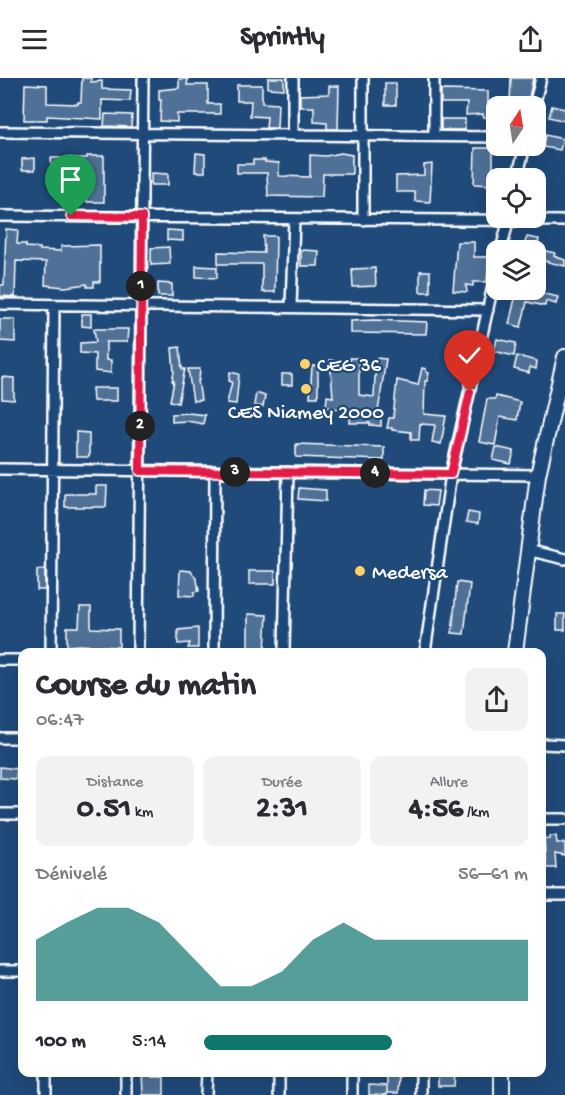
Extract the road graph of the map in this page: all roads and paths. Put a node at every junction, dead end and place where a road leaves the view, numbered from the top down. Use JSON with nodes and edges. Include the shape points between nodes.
{"nodes":[{"id":1,"x":143,"y":78,"type":"edge"},
{"id":2,"x":292,"y":78,"type":"edge"},
{"id":3,"x":363,"y":78,"type":"edge"},
{"id":4,"x":434,"y":78,"type":"edge"},
{"id":5,"x":541,"y":78,"type":"edge"},
{"id":6,"x":536,"y":96,"type":"edge"},
{"id":7,"x":0,"y":132,"type":"edge"},
{"id":8,"x":143,"y":133,"type":"junction"},
{"id":9,"x":293,"y":135,"type":"junction"},
{"id":10,"x":362,"y":136,"type":"junction"},
{"id":11,"x":434,"y":136,"type":"junction"},
{"id":12,"x":486,"y":137,"type":"edge"},
{"id":13,"x":0,"y":216,"type":"edge"},
{"id":14,"x":142,"y":217,"type":"junction"},
{"id":15,"x":294,"y":219,"type":"junction"},
{"id":16,"x":486,"y":219,"type":"edge"},
{"id":17,"x":363,"y":220,"type":"junction"},
{"id":18,"x":546,"y":220,"type":"edge"},
{"id":19,"x":565,"y":221,"type":"edge"},
{"id":20,"x":490,"y":300,"type":"edge"},
{"id":21,"x":0,"y":304,"type":"edge"},
{"id":22,"x":54,"y":305,"type":"junction"},
{"id":23,"x":141,"y":306,"type":"junction"},
{"id":24,"x":291,"y":307,"type":"junction"},
{"id":25,"x":488,"y":309,"type":"junction"},
{"id":26,"x":564,"y":364,"type":"edge"},
{"id":27,"x":0,"y":469,"type":"edge"},
{"id":28,"x":53,"y":470,"type":"junction"},
{"id":29,"x":140,"y":471,"type":"junction"},
{"id":30,"x":215,"y":471,"type":"junction"},
{"id":31,"x":288,"y":472,"type":"junction"},
{"id":32,"x":451,"y":474,"type":"junction"},
{"id":33,"x":538,"y":475,"type":"junction"},
{"id":34,"x":527,"y":550,"type":"junction"},
{"id":35,"x":565,"y":559,"type":"edge"},
{"id":36,"x":51,"y":648,"type":"edge"},
{"id":37,"x":138,"y":648,"type":"edge"},
{"id":38,"x":214,"y":648,"type":"edge"},
{"id":39,"x":284,"y":648,"type":"edge"},
{"id":40,"x":426,"y":648,"type":"edge"},
{"id":41,"x":515,"y":648,"type":"edge"},
{"id":42,"x":0,"y":660,"type":"edge"},
{"id":43,"x":18,"y":660,"type":"edge"},
{"id":44,"x":0,"y":738,"type":"edge"},
{"id":45,"x":18,"y":738,"type":"edge"},
{"id":46,"x":546,"y":744,"type":"edge"},
{"id":47,"x":565,"y":745,"type":"edge"},
{"id":48,"x":0,"y":814,"type":"edge"},
{"id":49,"x":18,"y":814,"type":"edge"},
{"id":50,"x":546,"y":819,"type":"edge"},
{"id":51,"x":565,"y":819,"type":"edge"},
{"id":52,"x":546,"y":895,"type":"edge"},
{"id":53,"x":565,"y":895,"type":"edge"},
{"id":54,"x":0,"y":971,"type":"edge"},
{"id":55,"x":18,"y":971,"type":"edge"},
{"id":56,"x":46,"y":1077,"type":"edge"},
{"id":57,"x":126,"y":1077,"type":"edge"},
{"id":58,"x":207,"y":1077,"type":"edge"},
{"id":59,"x":279,"y":1077,"type":"edge"},
{"id":60,"x":352,"y":1077,"type":"edge"},
{"id":61,"x":421,"y":1077,"type":"edge"},
{"id":62,"x":502,"y":1077,"type":"edge"},
{"id":63,"x":46,"y":1095,"type":"edge"},
{"id":64,"x":126,"y":1095,"type":"edge"},
{"id":65,"x":206,"y":1095,"type":"edge"},
{"id":66,"x":279,"y":1095,"type":"edge"},
{"id":67,"x":352,"y":1095,"type":"edge"},
{"id":68,"x":421,"y":1095,"type":"edge"},
{"id":69,"x":502,"y":1095,"type":"edge"}],
"edges":[{"from":1,"to":8,"type":"street"},
{"from":2,"to":9,"type":"street"},
{"from":3,"to":10,"type":"street"},
{"from":4,"to":11,"type":"street"},
{"from":5,"to":6,"type":"street"},
{"from":7,"to":8,"type":"street"},
{"from":8,"to":9,"type":"street"},
{"from":8,"to":14,"type":"street"},
{"from":9,"to":10,"type":"street"},
{"from":10,"to":11,"type":"street"},
{"from":10,"to":17,"type":"street"},
{"from":11,"to":12,"type":"street"},
{"from":13,"to":14,"type":"street"},
{"from":14,"to":15,"type":"street"},
{"from":14,"to":23,"type":"street"},
{"from":15,"to":17,"type":"street"},
{"from":15,"to":24,"type":"street"},
{"from":16,"to":17,"type":"street"},
{"from":18,"to":19,"type":"street"},
{"from":20,"to":25,"type":"street"},
{"from":21,"to":22,"type":"street"},
{"from":22,"to":23,"type":"street"},
{"from":22,"to":28,"type":"street"},
{"from":23,"to":24,"type":"street"},
{"from":23,"to":29,"type":"street"},
{"from":24,"to":25,"type":"street"},
{"from":25,"to":32,"type":"street"},
{"from":26,"to":33,"type":"street"},
{"from":27,"to":28,"type":"street"},
{"from":28,"to":29,"type":"street"},
{"from":28,"to":36,"type":"street"},
{"from":29,"to":30,"type":"street"},
{"from":29,"to":37,"type":"street"},
{"from":30,"to":31,"type":"street"},
{"from":30,"to":38,"type":"street"},
{"from":31,"to":32,"type":"street"},
{"from":31,"to":39,"type":"street"},
{"from":32,"to":33,"type":"street"},
{"from":32,"to":40,"type":"street"},
{"from":33,"to":34,"type":"street"},
{"from":34,"to":35,"type":"street"},
{"from":34,"to":41,"type":"street"},
{"from":42,"to":43,"type":"street"},
{"from":44,"to":45,"type":"street"},
{"from":46,"to":47,"type":"street"},
{"from":48,"to":49,"type":"street"},
{"from":50,"to":51,"type":"street"},
{"from":52,"to":53,"type":"street"},
{"from":54,"to":55,"type":"street"},
{"from":56,"to":63,"type":"street"},
{"from":57,"to":64,"type":"street"},
{"from":58,"to":65,"type":"street"},
{"from":59,"to":66,"type":"street"},
{"from":60,"to":67,"type":"street"},
{"from":61,"to":68,"type":"street"},
{"from":62,"to":69,"type":"street"}]}
